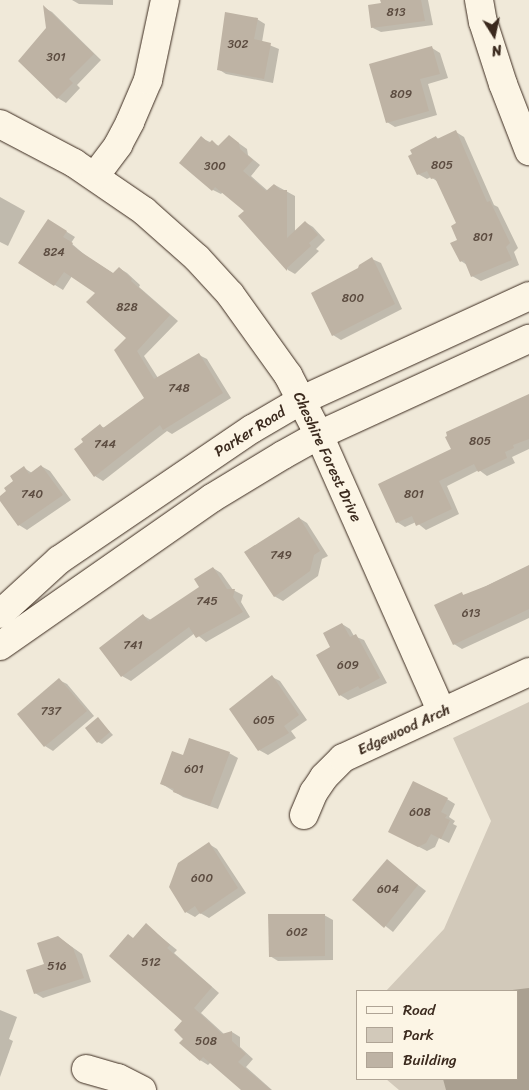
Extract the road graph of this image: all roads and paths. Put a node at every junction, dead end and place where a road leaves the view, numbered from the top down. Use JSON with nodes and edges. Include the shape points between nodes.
{"nodes":[{"id":1,"x":166,"y":0,"type":"edge"},
{"id":2,"x":479,"y":0,"type":"edge"},
{"id":3,"x":0,"y":124,"type":"edge"},
{"id":4,"x":529,"y":151,"type":"edge"},
{"id":5,"x":95,"y":176,"type":"junction"},
{"id":6,"x":529,"y":296,"type":"edge"},
{"id":7,"x":529,"y":339,"type":"edge"},
{"id":8,"x":300,"y":401,"type":"junction"},
{"id":9,"x":319,"y":435,"type":"junction"},
{"id":10,"x":0,"y":614,"type":"edge"},
{"id":11,"x":0,"y":646,"type":"edge"},
{"id":12,"x":529,"y":672,"type":"edge"},
{"id":13,"x":442,"y":712,"type":"junction"},
{"id":14,"x":304,"y":815,"type":"dead end"},
{"id":15,"x":86,"y":1069,"type":"dead end"},
{"id":16,"x":142,"y":1090,"type":"edge"}],
"edges":[{"from":1,"to":5,"type":"street","via":[[148,80],[118,145]]},
{"from":2,"to":4,"type":"street","via":[[503,84]]},
{"from":3,"to":5,"type":"street","name":"Cheshire Forest Drive"},
{"from":5,"to":8,"type":"street","name":"Cheshire Forest Drive","via":[[144,211],[198,258],[230,294],[288,375]]},
{"from":6,"to":8,"type":"street","name":"Parker Road"},
{"from":7,"to":9,"type":"street"},
{"from":8,"to":9,"type":"street","name":"Cheshire Forest Drive"},
{"from":8,"to":10,"type":"street","name":"Parker Road","via":[[252,429],[59,560]]},
{"from":9,"to":11,"type":"street","via":[[212,498]]},
{"from":9,"to":13,"type":"street","name":"Cheshire Forest Drive"},
{"from":12,"to":13,"type":"street","name":"Edgewood Arch"},
{"from":13,"to":14,"type":"street","name":"Edgewood Arch","via":[[343,758],[324,777]]},
{"from":15,"to":16,"type":"street","via":[[118,1078]]}]}
